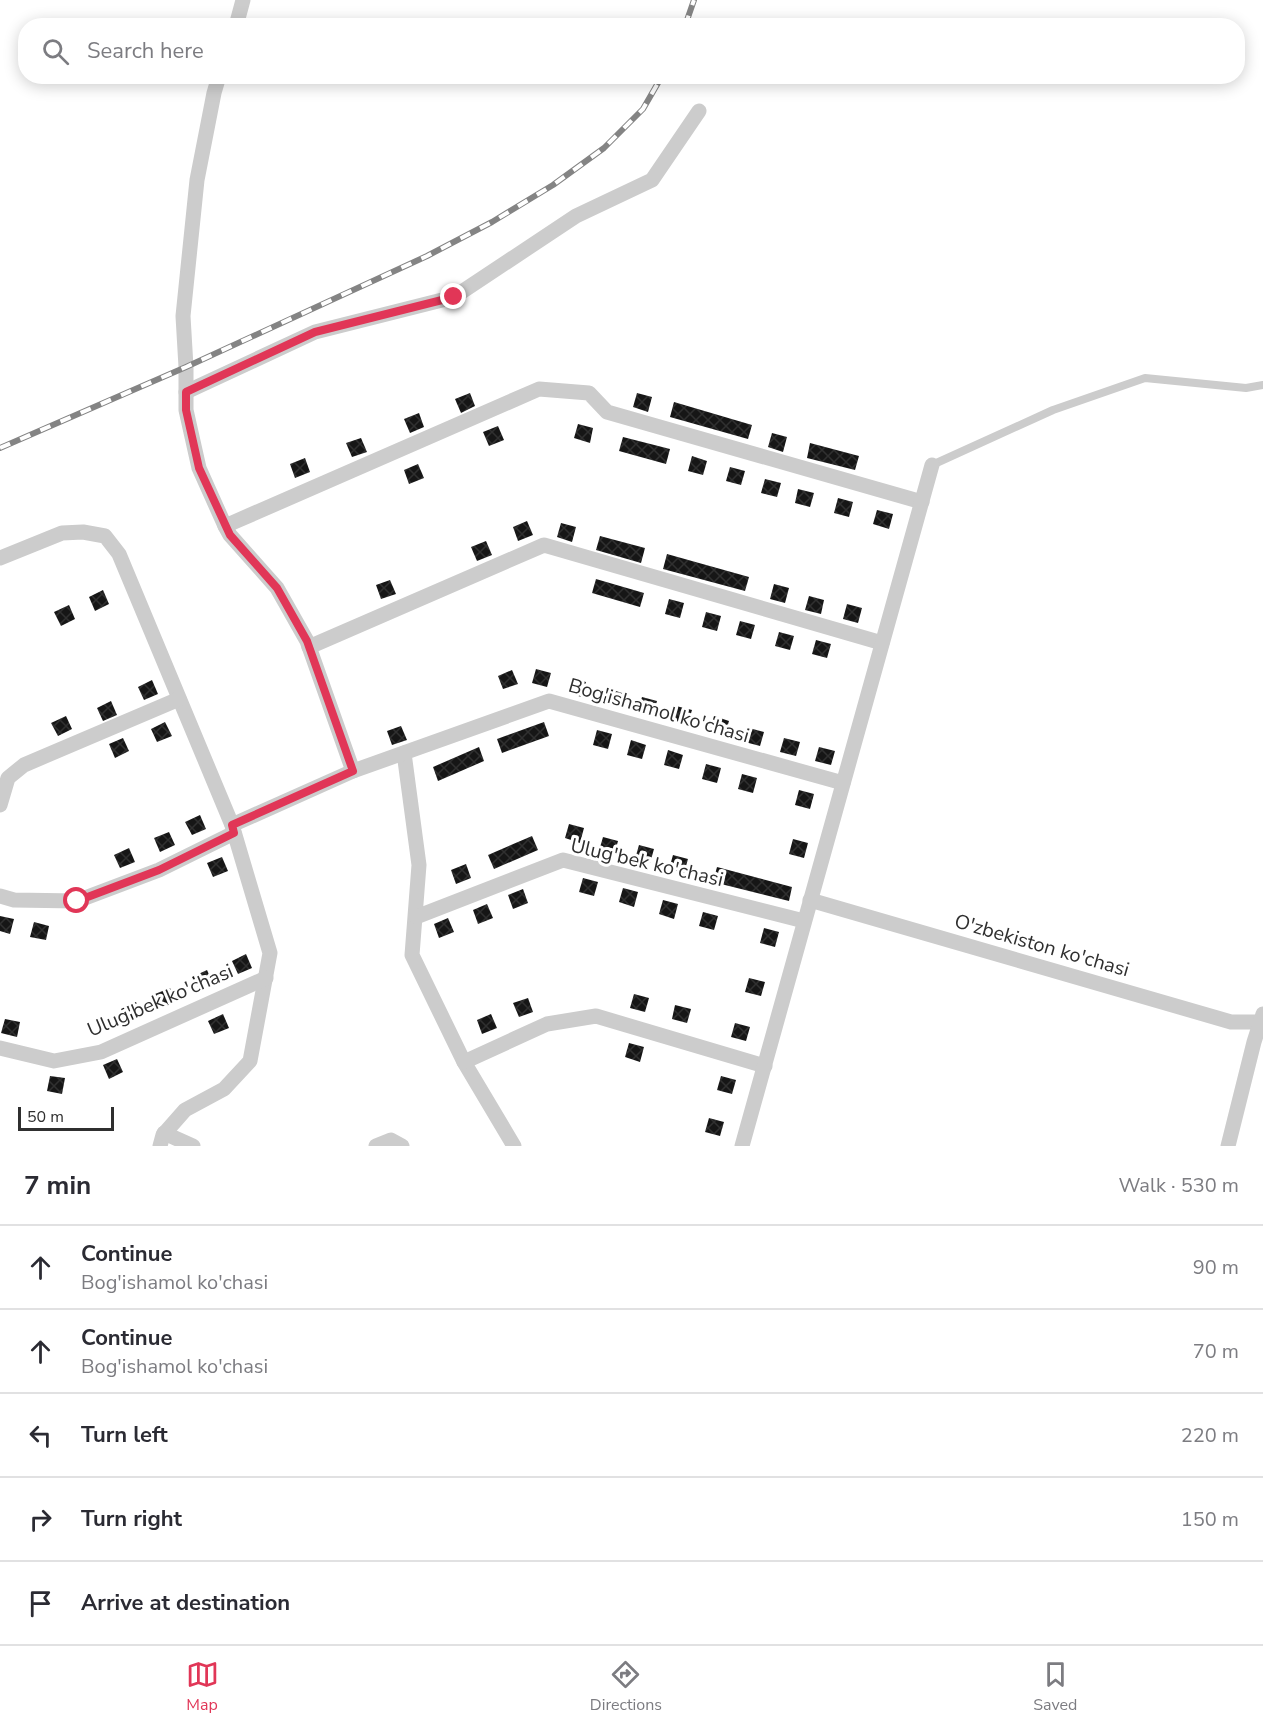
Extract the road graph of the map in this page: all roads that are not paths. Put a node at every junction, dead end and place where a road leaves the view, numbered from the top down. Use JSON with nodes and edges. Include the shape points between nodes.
{"nodes":[{"id":1,"x":243,"y":0,"type":"edge"},
{"id":2,"x":238,"y":18,"type":"edge"},
{"id":3,"x":217,"y":84,"type":"edge"},
{"id":4,"x":699,"y":111,"type":"dead end"},
{"id":5,"x":1263,"y":385,"type":"edge"},
{"id":6,"x":186,"y":392,"type":"junction"},
{"id":7,"x":932,"y":465,"type":"joint"},
{"id":8,"x":922,"y":502,"type":"junction"},
{"id":9,"x":225,"y":526,"type":"junction"},
{"id":10,"x":0,"y":558,"type":"edge"},
{"id":11,"x":882,"y":644,"type":"junction"},
{"id":12,"x":309,"y":647,"type":"junction"},
{"id":13,"x":179,"y":699,"type":"junction"},
{"id":14,"x":404,"y":753,"type":"junction"},
{"id":15,"x":353,"y":771,"type":"junction"},
{"id":16,"x":843,"y":783,"type":"junction"},
{"id":17,"x":0,"y":805,"type":"edge"},
{"id":18,"x":233,"y":829,"type":"junction"},
{"id":19,"x":0,"y":896,"type":"edge"},
{"id":20,"x":810,"y":900,"type":"junction"},
{"id":21,"x":416,"y":917,"type":"junction"},
{"id":22,"x":804,"y":921,"type":"junction"},
{"id":23,"x":266,"y":978,"type":"junction"},
{"id":24,"x":1263,"y":1021,"type":"edge"},
{"id":25,"x":0,"y":1048,"type":"edge"},
{"id":26,"x":464,"y":1062,"type":"junction"},
{"id":27,"x":765,"y":1066,"type":"junction"},
{"id":28,"x":162,"y":1140,"type":"edge"},
{"id":29,"x":193,"y":1146,"type":"edge"},
{"id":30,"x":376,"y":1146,"type":"edge"},
{"id":31,"x":402,"y":1146,"type":"edge"},
{"id":32,"x":514,"y":1146,"type":"edge"},
{"id":33,"x":742,"y":1146,"type":"edge"},
{"id":34,"x":1228,"y":1146,"type":"edge"}],
"edges":[{"from":1,"to":2,"type":"street"},
{"from":3,"to":6,"type":"street","via":[[197,180],[183,316]]},
{"from":4,"to":6,"type":"street","via":[[652,180],[576,216],[454,297],[315,332]]},
{"from":5,"to":7,"type":"lane","via":[[1246,388],[1145,378],[1053,410]]},
{"from":6,"to":9,"type":"street","via":[[186,410],[199,468]]},
{"from":7,"to":8,"type":"street"},
{"from":8,"to":9,"type":"street","via":[[607,412],[589,393],[539,389]]},
{"from":8,"to":11,"type":"street"},
{"from":9,"to":12,"type":"street","via":[[277,588]]},
{"from":10,"to":13,"type":"street","via":[[62,533],[105,536],[119,554]]},
{"from":11,"to":12,"type":"street","via":[[544,545]]},
{"from":11,"to":16,"type":"street"},
{"from":12,"to":15,"type":"street"},
{"from":13,"to":17,"type":"street","via":[[24,765],[8,778]]},
{"from":13,"to":18,"type":"street"},
{"from":14,"to":15,"type":"street","name":"Bog'ishamol ko'chasi"},
{"from":14,"to":16,"type":"street","name":"Bog'ishamol ko'chasi","via":[[549,701]]},
{"from":14,"to":21,"type":"street","via":[[419,865]]},
{"from":15,"to":18,"type":"street","name":"Bog'ishamol ko'chasi"},
{"from":16,"to":20,"type":"street"},
{"from":18,"to":19,"type":"street","name":"Bog'ishamol ko'chasi","via":[[159,870],[77,901],[14,900]]},
{"from":18,"to":23,"type":"street","via":[[270,953]]},
{"from":20,"to":22,"type":"street"},
{"from":20,"to":24,"type":"street","name":"O'zbekiston ko'chasi","via":[[1231,1022]]},
{"from":21,"to":22,"type":"street","name":"Ulug'bek ko'chasi","via":[[563,860]]},
{"from":21,"to":26,"type":"street","via":[[412,955]]},
{"from":22,"to":27,"type":"street"},
{"from":23,"to":25,"type":"street","name":"Ulug'bek ko'chasi","via":[[101,1052],[54,1061]]},
{"from":23,"to":28,"type":"street","via":[[250,1061],[224,1089],[185,1110]]},
{"from":24,"to":34,"type":"street","via":[[1254,1042]]},
{"from":26,"to":27,"type":"street","via":[[547,1024],[596,1016]]},
{"from":26,"to":32,"type":"street"},
{"from":27,"to":33,"type":"street"},
{"from":28,"to":29,"type":"street"},
{"from":30,"to":31,"type":"street","via":[[392,1140]]}]}
